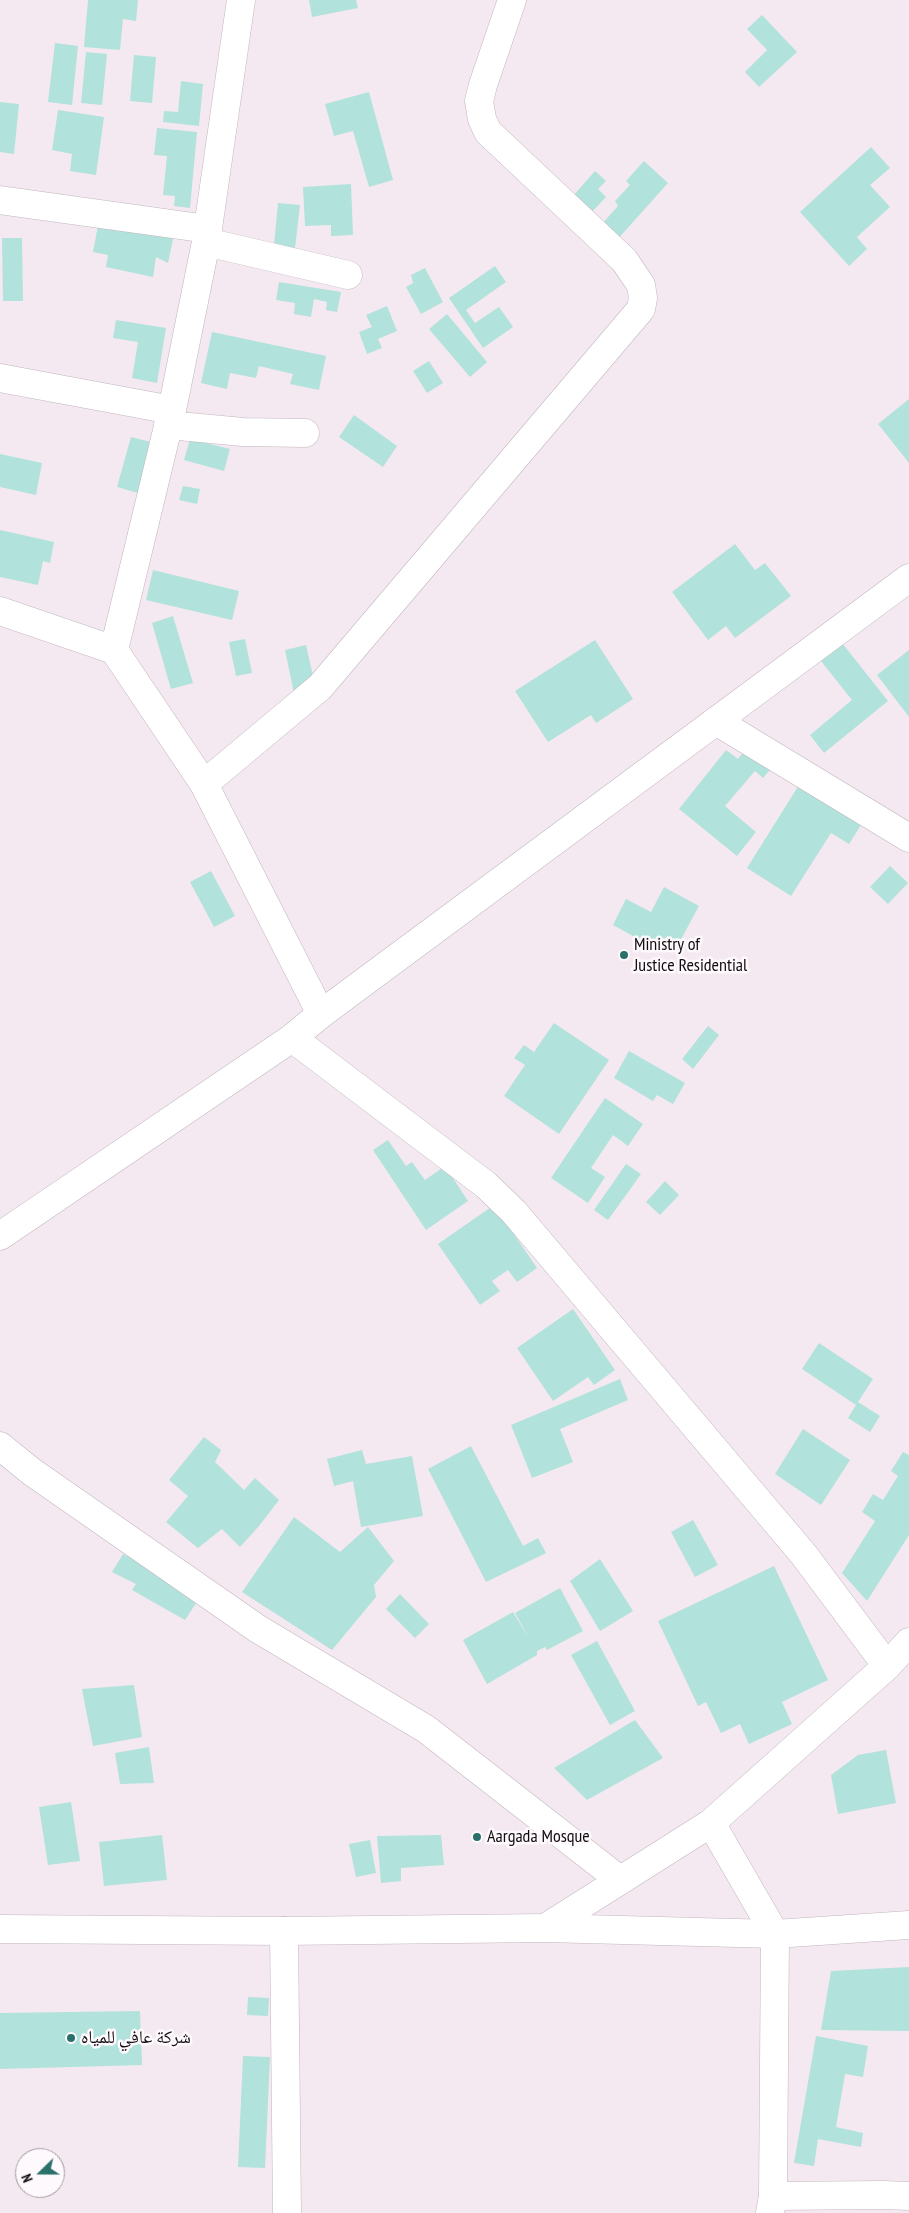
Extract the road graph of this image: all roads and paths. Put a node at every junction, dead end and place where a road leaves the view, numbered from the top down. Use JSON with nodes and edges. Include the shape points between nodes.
{"nodes":[{"id":1,"x":241,"y":0,"type":"edge"},
{"id":2,"x":512,"y":0,"type":"edge"},
{"id":3,"x":0,"y":200,"type":"edge"},
{"id":4,"x":207,"y":236,"type":"junction"},
{"id":5,"x":348,"y":275,"type":"dead end"},
{"id":6,"x":0,"y":378,"type":"edge"},
{"id":7,"x":170,"y":418,"type":"junction"},
{"id":8,"x":306,"y":433,"type":"dead end"},
{"id":9,"x":909,"y":578,"type":"edge"},
{"id":10,"x":0,"y":611,"type":"edge"},
{"id":11,"x":114,"y":650,"type":"junction"},
{"id":12,"x":716,"y":721,"type":"junction"},
{"id":13,"x":204,"y":784,"type":"junction"},
{"id":14,"x":909,"y":838,"type":"edge"},
{"id":15,"x":321,"y":1014,"type":"junction"},
{"id":16,"x":292,"y":1038,"type":"junction"},
{"id":17,"x":0,"y":1236,"type":"edge"},
{"id":18,"x":0,"y":1446,"type":"edge"},
{"id":19,"x":909,"y":1642,"type":"edge"},
{"id":20,"x":887,"y":1666,"type":"junction"},
{"id":21,"x":711,"y":1823,"type":"junction"},
{"id":22,"x":620,"y":1880,"type":"junction"},
{"id":23,"x":909,"y":1925,"type":"edge"},
{"id":24,"x":545,"y":1928,"type":"junction"},
{"id":25,"x":0,"y":1929,"type":"edge"},
{"id":26,"x":284,"y":1931,"type":"junction"},
{"id":27,"x":775,"y":1934,"type":"junction"},
{"id":28,"x":909,"y":2196,"type":"edge"},
{"id":29,"x":771,"y":2204,"type":"edge"},
{"id":30,"x":847,"y":2204,"type":"edge"},
{"id":31,"x":287,"y":2213,"type":"edge"}],
"edges":[{"from":1,"to":4,"type":"street"},
{"from":2,"to":13,"type":"street","via":[[483,85],[479,101],[482,118],[488,132],[624,260],[641,285],[641,309],[320,687]]},
{"from":3,"to":4,"type":"street"},
{"from":4,"to":5,"type":"street"},
{"from":4,"to":7,"type":"street"},
{"from":6,"to":7,"type":"street"},
{"from":7,"to":8,"type":"street","via":[[243,432]]},
{"from":7,"to":11,"type":"street"},
{"from":9,"to":12,"type":"street"},
{"from":10,"to":11,"type":"street"},
{"from":11,"to":13,"type":"street"},
{"from":12,"to":14,"type":"street"},
{"from":12,"to":15,"type":"street"},
{"from":13,"to":15,"type":"street"},
{"from":15,"to":16,"type":"street"},
{"from":16,"to":17,"type":"street"},
{"from":16,"to":20,"type":"street","via":[[486,1185],[514,1212],[804,1555]]},
{"from":18,"to":22,"type":"street","via":[[32,1472],[258,1629],[426,1729]]},
{"from":19,"to":20,"type":"street"},
{"from":20,"to":21,"type":"street"},
{"from":21,"to":22,"type":"street"},
{"from":21,"to":27,"type":"street"},
{"from":22,"to":24,"type":"street"},
{"from":23,"to":27,"type":"street"},
{"from":24,"to":26,"type":"street"},
{"from":24,"to":27,"type":"street"},
{"from":25,"to":26,"type":"street"},
{"from":26,"to":31,"type":"street"},
{"from":27,"to":29,"type":"street"},
{"from":28,"to":30,"type":"street"},
{"from":29,"to":30,"type":"street"}]}
